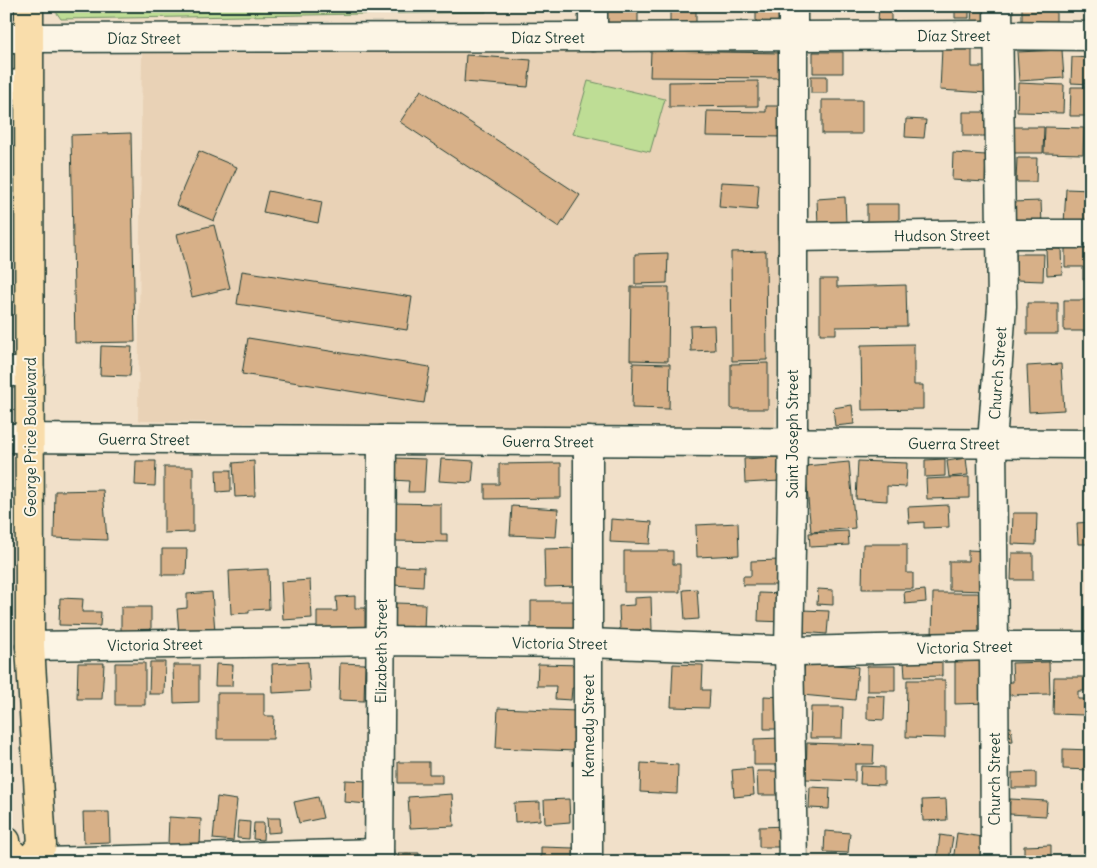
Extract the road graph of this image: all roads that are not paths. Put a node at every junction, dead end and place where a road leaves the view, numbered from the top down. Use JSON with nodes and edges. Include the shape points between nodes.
{"nodes":[{"id":1,"x":29,"y":6,"type":"edge"},
{"id":2,"x":593,"y":6,"type":"edge"},
{"id":3,"x":793,"y":6,"type":"edge"},
{"id":4,"x":998,"y":6,"type":"edge"},
{"id":5,"x":998,"y":35,"type":"junction"},
{"id":6,"x":793,"y":36,"type":"junction"},
{"id":7,"x":1091,"y":36,"type":"edge"},
{"id":8,"x":594,"y":37,"type":"junction"},
{"id":9,"x":17,"y":38,"type":"edge"},
{"id":10,"x":17,"y":84,"type":"edge"},
{"id":11,"x":1000,"y":234,"type":"junction"},
{"id":12,"x":1091,"y":234,"type":"edge"},
{"id":13,"x":793,"y":237,"type":"junction"},
{"id":14,"x":18,"y":372,"type":"edge"},
{"id":15,"x":18,"y":438,"type":"edge"},
{"id":16,"x":382,"y":440,"type":"junction"},
{"id":17,"x":588,"y":441,"type":"junction"},
{"id":18,"x":793,"y":442,"type":"junction"},
{"id":19,"x":992,"y":443,"type":"junction"},
{"id":20,"x":1091,"y":444,"type":"edge"},
{"id":21,"x":381,"y":641,"type":"junction"},
{"id":22,"x":588,"y":643,"type":"junction"},
{"id":23,"x":30,"y":646,"type":"junction"},
{"id":24,"x":994,"y":646,"type":"junction"},
{"id":25,"x":1091,"y":646,"type":"edge"},
{"id":26,"x":789,"y":651,"type":"junction"},
{"id":27,"x":6,"y":841,"type":"edge"},
{"id":28,"x":379,"y":858,"type":"edge"},
{"id":29,"x":20,"y":862,"type":"edge"},
{"id":30,"x":28,"y":862,"type":"edge"},
{"id":31,"x":45,"y":862,"type":"edge"},
{"id":32,"x":588,"y":862,"type":"edge"},
{"id":33,"x":793,"y":862,"type":"edge"},
{"id":34,"x":994,"y":862,"type":"edge"}],
"edges":[{"from":1,"to":9,"type":"highway","name":"George Price Boulevard"},
{"from":2,"to":8,"type":"street"},
{"from":3,"to":6,"type":"street","name":"Saint Joseph Street"},
{"from":4,"to":5,"type":"street","name":"Church Street"},
{"from":5,"to":6,"type":"street","name":"Díaz Street"},
{"from":5,"to":7,"type":"street","name":"Díaz Street"},
{"from":5,"to":11,"type":"street","name":"Church Street"},
{"from":6,"to":8,"type":"street","name":"Díaz Street"},
{"from":6,"to":13,"type":"street","name":"Saint Joseph Street"},
{"from":8,"to":9,"type":"street","name":"Díaz Street"},
{"from":9,"to":10,"type":"highway","name":"George Price Boulevard"},
{"from":10,"to":14,"type":"highway","name":"George Price Boulevard"},
{"from":11,"to":12,"type":"street","name":"Hudson Street"},
{"from":11,"to":13,"type":"street","name":"Hudson Street"},
{"from":11,"to":19,"type":"street","name":"Church Street","via":[[1002,306]]},
{"from":13,"to":18,"type":"street","name":"Saint Joseph Street"},
{"from":14,"to":15,"type":"highway","name":"George Price Boulevard"},
{"from":15,"to":16,"type":"street","name":"Guerra Street"},
{"from":15,"to":23,"type":"highway","name":"George Price Boulevard"},
{"from":16,"to":17,"type":"street","name":"Guerra Street"},
{"from":16,"to":21,"type":"street","name":"Elizabeth Street"},
{"from":17,"to":18,"type":"street","name":"Guerra Street"},
{"from":17,"to":22,"type":"street","name":"Kennedy Street"},
{"from":18,"to":19,"type":"street","name":"Guerra Street"},
{"from":18,"to":26,"type":"street","name":"Saint Joseph Street"},
{"from":19,"to":20,"type":"street","name":"Guerra Street"},
{"from":19,"to":24,"type":"street","name":"Church Street"},
{"from":21,"to":22,"type":"street","name":"Victoria Street"},
{"from":21,"to":23,"type":"street","name":"Victoria Street"},
{"from":21,"to":28,"type":"street","name":"Elizabeth Street"},
{"from":22,"to":26,"type":"street","name":"Victoria Street"},
{"from":22,"to":32,"type":"street","name":"Kennedy Street"},
{"from":23,"to":30,"type":"highway","name":"George Price Boulevard","via":[[42,845]]},
{"from":24,"to":25,"type":"street","name":"Victoria Street"},
{"from":24,"to":26,"type":"street","name":"Victoria Street"},
{"from":24,"to":34,"type":"street","name":"Church Street"},
{"from":26,"to":33,"type":"street","name":"Saint Joseph Street"},
{"from":27,"to":29,"type":"highway","via":[[6,847]]},
{"from":28,"to":31,"type":"street"}]}
